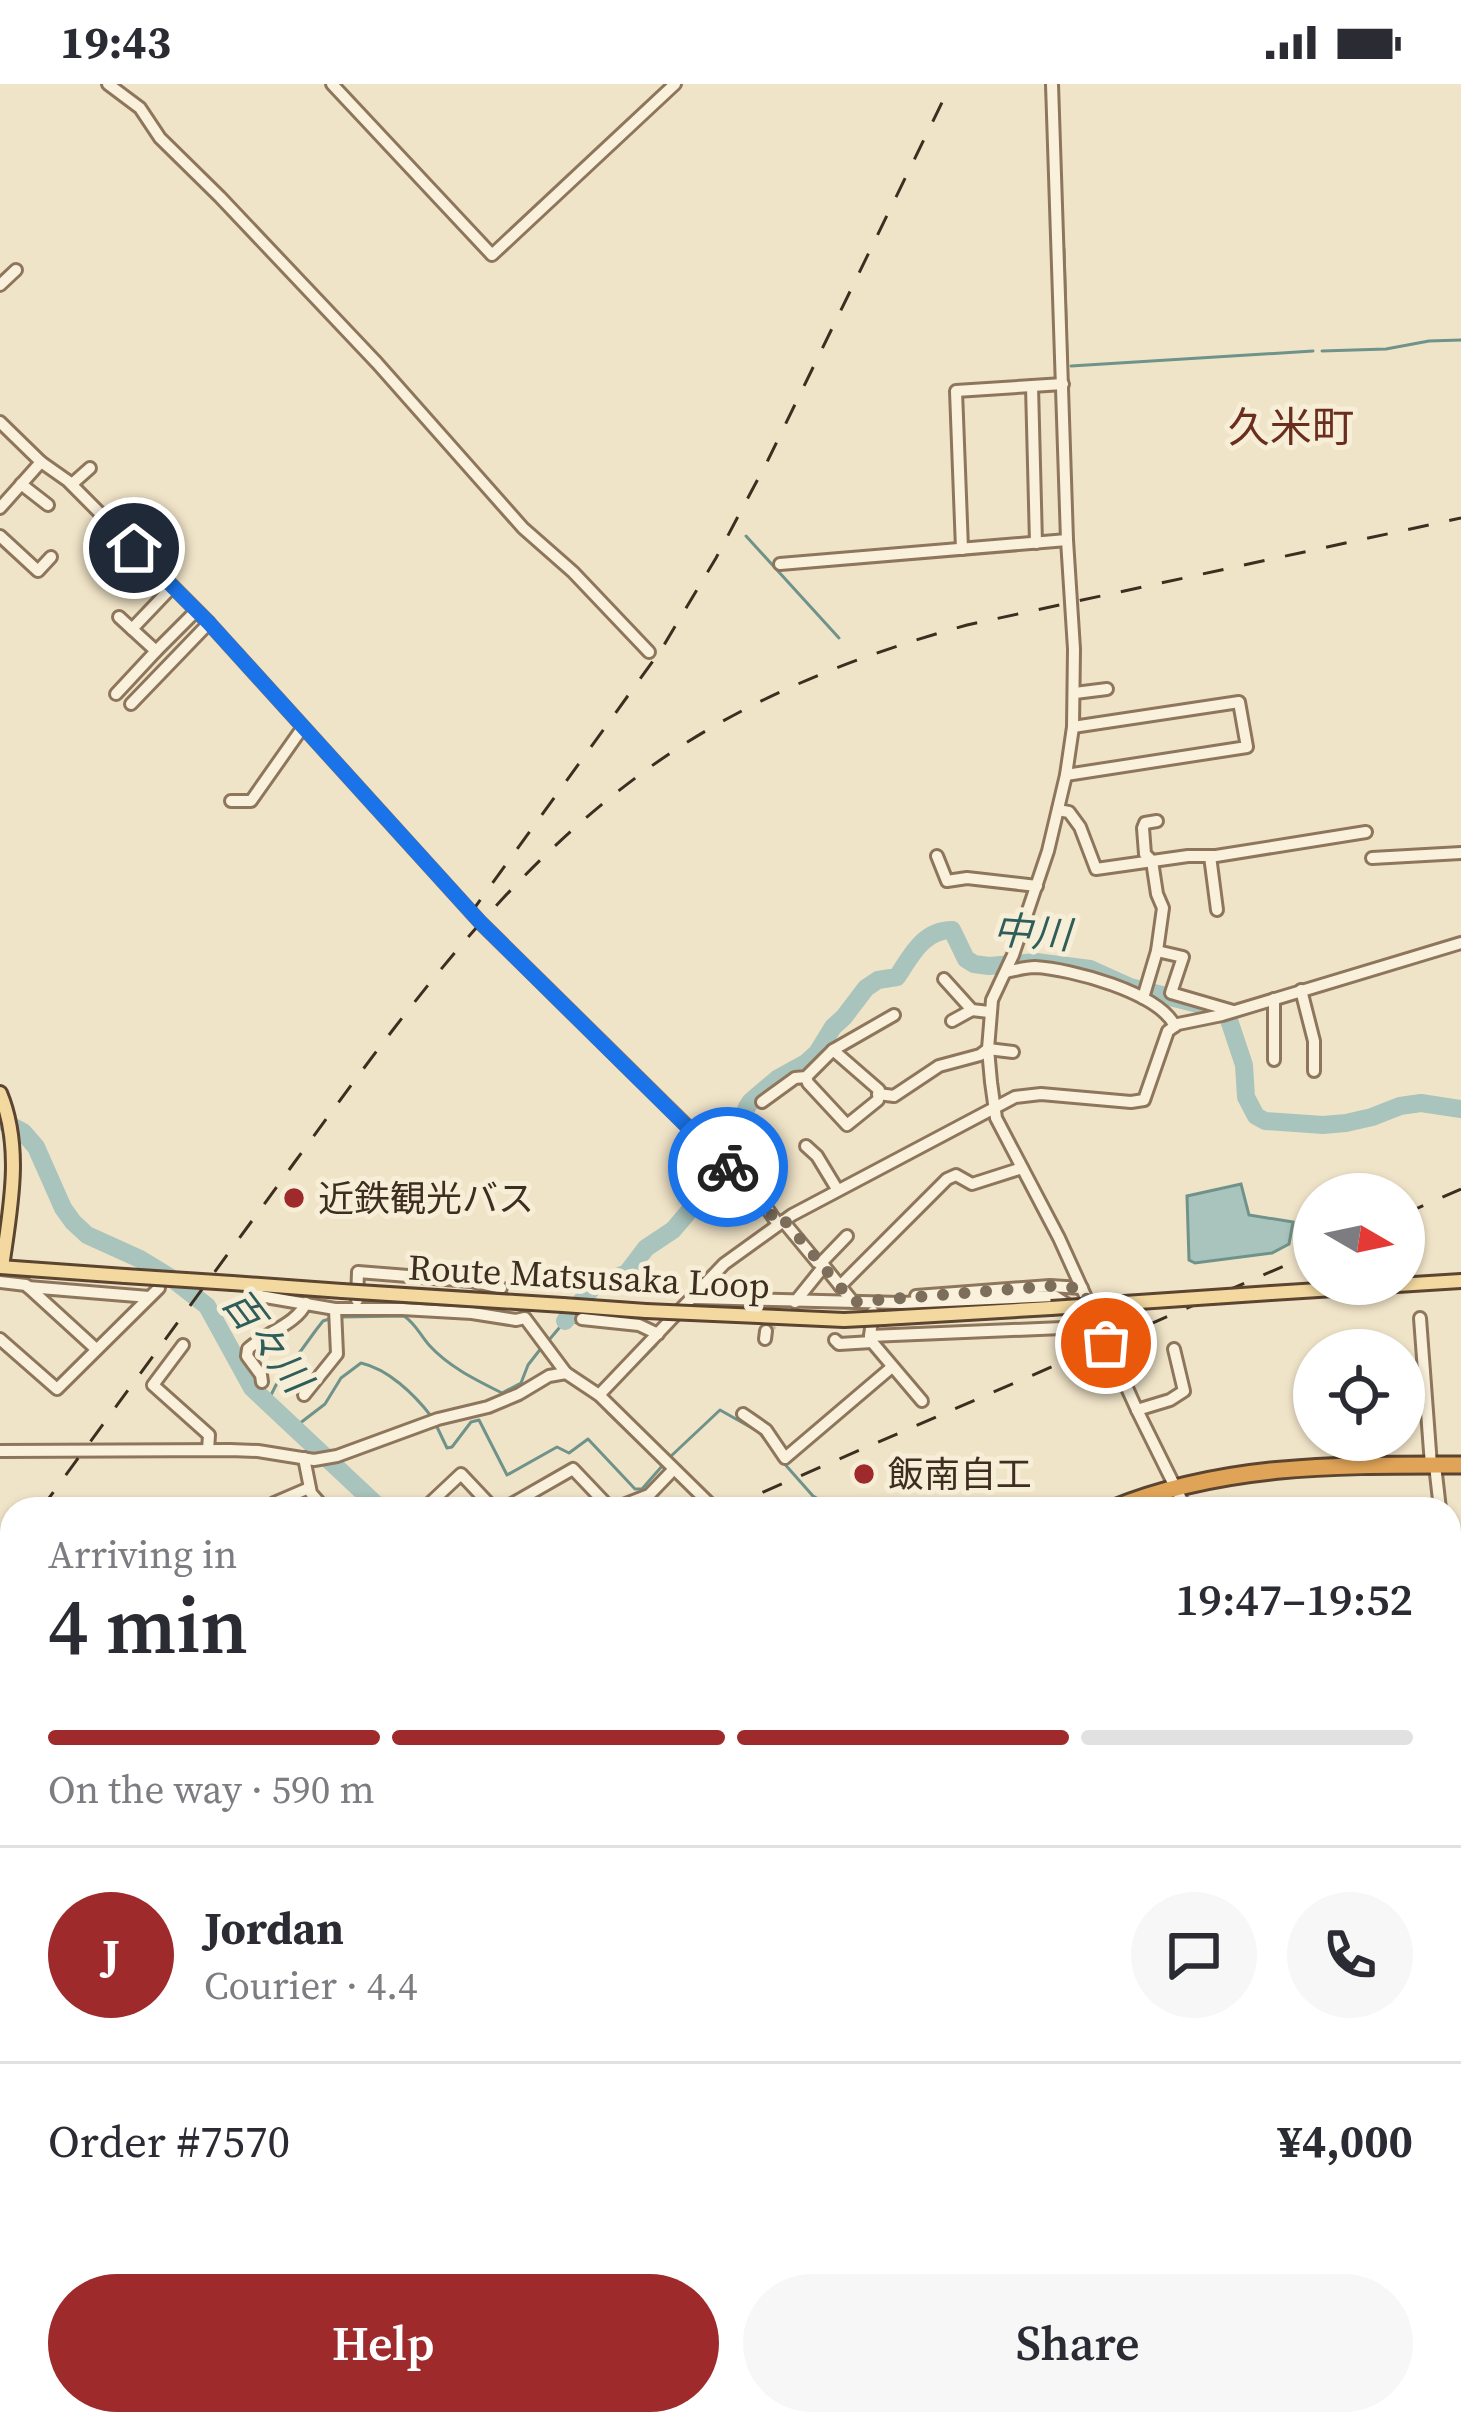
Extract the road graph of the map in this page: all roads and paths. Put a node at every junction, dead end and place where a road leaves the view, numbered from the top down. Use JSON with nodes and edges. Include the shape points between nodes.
{"nodes":[{"id":1,"x":108,"y":84,"type":"edge"},
{"id":2,"x":675,"y":84,"type":"edge"},
{"id":3,"x":1052,"y":84,"type":"edge"},
{"id":4,"x":335,"y":85,"type":"edge"},
{"id":5,"x":16,"y":270,"type":"dead end"},
{"id":6,"x":1,"y":282,"type":"edge"},
{"id":7,"x":1063,"y":384,"type":"junction"},
{"id":8,"x":1032,"y":386,"type":"junction"},
{"id":9,"x":0,"y":422,"type":"edge"},
{"id":10,"x":40,"y":462,"type":"junction"},
{"id":11,"x":90,"y":468,"type":"dead end"},
{"id":12,"x":21,"y":484,"type":"junction"},
{"id":13,"x":71,"y":484,"type":"junction"},
{"id":14,"x":48,"y":505,"type":"dead end"},
{"id":15,"x":0,"y":508,"type":"edge"},
{"id":16,"x":0,"y":536,"type":"edge"},
{"id":17,"x":1067,"y":540,"type":"junction"},
{"id":18,"x":1036,"y":543,"type":"junction"},
{"id":19,"x":962,"y":549,"type":"junction"},
{"id":20,"x":51,"y":557,"type":"dead end"},
{"id":21,"x":780,"y":564,"type":"dead end"},
{"id":22,"x":172,"y":587,"type":"junction"},
{"id":23,"x":196,"y":611,"type":"junction"},
{"id":24,"x":119,"y":617,"type":"dead end"},
{"id":25,"x":209,"y":623,"type":"junction"},
{"id":26,"x":132,"y":629,"type":"junction"},
{"id":27,"x":157,"y":652,"type":"junction"},
{"id":28,"x":649,"y":652,"type":"dead end"},
{"id":29,"x":1107,"y":689,"type":"dead end"},
{"id":30,"x":1075,"y":693,"type":"junction"},
{"id":31,"x":116,"y":694,"type":"dead end"},
{"id":32,"x":131,"y":704,"type":"dead end"},
{"id":33,"x":303,"y":727,"type":"junction"},
{"id":34,"x":1072,"y":727,"type":"junction"},
{"id":35,"x":1066,"y":775,"type":"junction"},
{"id":36,"x":231,"y":801,"type":"dead end"},
{"id":37,"x":1058,"y":810,"type":"junction"},
{"id":38,"x":1157,"y":821,"type":"dead end"},
{"id":39,"x":1366,"y":832,"type":"dead end"},
{"id":40,"x":1461,"y":853,"type":"edge"},
{"id":41,"x":937,"y":856,"type":"dead end"},
{"id":42,"x":1210,"y":856,"type":"junction"},
{"id":43,"x":1372,"y":858,"type":"dead end"},
{"id":44,"x":1152,"y":861,"type":"junction"},
{"id":45,"x":1036,"y":886,"type":"junction"},
{"id":46,"x":1217,"y":910,"type":"dead end"},
{"id":47,"x":1461,"y":943,"type":"edge"},
{"id":48,"x":1157,"y":951,"type":"junction"},
{"id":49,"x":1007,"y":970,"type":"junction"},
{"id":50,"x":944,"y":979,"type":"dead end"},
{"id":51,"x":1301,"y":990,"type":"junction"},
{"id":52,"x":1143,"y":998,"type":"junction"},
{"id":53,"x":1274,"y":999,"type":"junction"},
{"id":54,"x":972,"y":1010,"type":"junction"},
{"id":55,"x":989,"y":1012,"type":"junction"},
{"id":56,"x":1228,"y":1013,"type":"junction"},
{"id":57,"x":894,"y":1015,"type":"dead end"},
{"id":58,"x":952,"y":1021,"type":"dead end"},
{"id":59,"x":1174,"y":1026,"type":"junction"},
{"id":60,"x":988,"y":1049,"type":"junction"},
{"id":61,"x":833,"y":1050,"type":"junction"},
{"id":62,"x":1013,"y":1052,"type":"dead end"},
{"id":63,"x":1274,"y":1060,"type":"dead end"},
{"id":64,"x":1314,"y":1071,"type":"dead end"},
{"id":65,"x":806,"y":1077,"type":"junction"},
{"id":66,"x":878,"y":1094,"type":"junction"},
{"id":67,"x":2,"y":1099,"type":"edge"},
{"id":68,"x":762,"y":1102,"type":"dead end"},
{"id":69,"x":994,"y":1108,"type":"junction"},
{"id":70,"x":806,"y":1146,"type":"dead end"},
{"id":71,"x":1022,"y":1168,"type":"junction"},
{"id":72,"x":837,"y":1190,"type":"junction"},
{"id":73,"x":781,"y":1222,"type":"junction"},
{"id":74,"x":847,"y":1236,"type":"dead end"},
{"id":75,"x":823,"y":1264,"type":"junction"},
{"id":76,"x":1,"y":1267,"type":"edge"},
{"id":77,"x":1461,"y":1281,"type":"edge"},
{"id":78,"x":251,"y":1284,"type":"junction"},
{"id":79,"x":3,"y":1285,"type":"edge"},
{"id":80,"x":840,"y":1286,"type":"junction"},
{"id":81,"x":28,"y":1287,"type":"junction"},
{"id":82,"x":501,"y":1288,"type":"dead end"},
{"id":83,"x":1082,"y":1288,"type":"junction"},
{"id":84,"x":695,"y":1298,"type":"junction"},
{"id":85,"x":853,"y":1302,"type":"junction"},
{"id":86,"x":874,"y":1303,"type":"junction"},
{"id":87,"x":306,"y":1304,"type":"junction"},
{"id":88,"x":792,"y":1305,"type":"junction"},
{"id":89,"x":1071,"y":1307,"type":"junction"},
{"id":90,"x":357,"y":1309,"type":"junction"},
{"id":91,"x":336,"y":1315,"type":"junction"},
{"id":92,"x":1420,"y":1318,"type":"dead end"},
{"id":93,"x":581,"y":1319,"type":"dead end"},
{"id":94,"x":1097,"y":1322,"type":"junction"},
{"id":95,"x":658,"y":1334,"type":"junction"},
{"id":96,"x":0,"y":1339,"type":"edge"},
{"id":97,"x":871,"y":1339,"type":"junction"},
{"id":98,"x":835,"y":1340,"type":"dead end"},
{"id":99,"x":183,"y":1345,"type":"dead end"},
{"id":100,"x":96,"y":1349,"type":"junction"},
{"id":101,"x":1174,"y":1349,"type":"dead end"},
{"id":102,"x":892,"y":1367,"type":"junction"},
{"id":103,"x":566,"y":1373,"type":"junction"},
{"id":104,"x":262,"y":1382,"type":"dead end"},
{"id":105,"x":304,"y":1395,"type":"dead end"},
{"id":106,"x":599,"y":1395,"type":"junction"},
{"id":107,"x":922,"y":1400,"type":"dead end"},
{"id":108,"x":1137,"y":1410,"type":"junction"},
{"id":109,"x":743,"y":1414,"type":"dead end"},
{"id":110,"x":208,"y":1450,"type":"junction"},
{"id":111,"x":0,"y":1451,"type":"edge"},
{"id":112,"x":785,"y":1458,"type":"junction"},
{"id":113,"x":311,"y":1459,"type":"junction"},
{"id":114,"x":668,"y":1465,"type":"junction"},
{"id":115,"x":1433,"y":1465,"type":"junction"},
{"id":116,"x":1461,"y":1465,"type":"edge"},
{"id":117,"x":795,"y":1470,"type":"dead end"},
{"id":118,"x":309,"y":1487,"type":"junction"},
{"id":119,"x":1177,"y":1489,"type":"junction"},
{"id":120,"x":287,"y":1497,"type":"edge"},
{"id":121,"x":316,"y":1497,"type":"edge"},
{"id":122,"x":437,"y":1497,"type":"edge"},
{"id":123,"x":483,"y":1497,"type":"edge"},
{"id":124,"x":524,"y":1497,"type":"edge"},
{"id":125,"x":600,"y":1497,"type":"edge"},
{"id":126,"x":644,"y":1497,"type":"edge"},
{"id":127,"x":702,"y":1497,"type":"edge"},
{"id":128,"x":1151,"y":1497,"type":"edge"},
{"id":129,"x":1181,"y":1497,"type":"edge"},
{"id":130,"x":1438,"y":1497,"type":"edge"}],
"edges":[{"from":1,"to":28,"type":"street","via":[[140,108],[523,528]]},
{"from":2,"to":4,"type":"street","via":[[492,255]]},
{"from":3,"to":7,"type":"street"},
{"from":5,"to":6,"type":"street"},
{"from":7,"to":8,"type":"street"},
{"from":7,"to":17,"type":"street"},
{"from":8,"to":18,"type":"street"},
{"from":8,"to":19,"type":"street","via":[[956,391]]},
{"from":9,"to":10,"type":"street"},
{"from":10,"to":12,"type":"street"},
{"from":10,"to":13,"type":"street"},
{"from":11,"to":13,"type":"street"},
{"from":12,"to":14,"type":"street"},
{"from":12,"to":15,"type":"street"},
{"from":13,"to":22,"type":"street"},
{"from":16,"to":20,"type":"street","via":[[38,571]]},
{"from":17,"to":18,"type":"street"},
{"from":17,"to":30,"type":"street"},
{"from":18,"to":19,"type":"street"},
{"from":19,"to":21,"type":"street"},
{"from":22,"to":23,"type":"street"},
{"from":22,"to":26,"type":"street"},
{"from":23,"to":25,"type":"street"},
{"from":23,"to":27,"type":"street"},
{"from":24,"to":26,"type":"street"},
{"from":25,"to":32,"type":"street"},
{"from":25,"to":33,"type":"street"},
{"from":26,"to":27,"type":"street"},
{"from":27,"to":31,"type":"street"},
{"from":29,"to":30,"type":"street"},
{"from":30,"to":34,"type":"street"},
{"from":33,"to":36,"type":"street","via":[[251,801]]},
{"from":33,"to":73,"type":"street","via":[[494,937]]},
{"from":34,"to":35,"type":"street"},
{"from":34,"to":35,"type":"street","via":[[1239,702],[1247,747]]},
{"from":35,"to":37,"type":"street"},
{"from":37,"to":44,"type":"street","via":[[1080,827],[1096,869]]},
{"from":37,"to":45,"type":"street"},
{"from":38,"to":44,"type":"street","via":[[1142,829]]},
{"from":39,"to":42,"type":"street"},
{"from":40,"to":43,"type":"street"},
{"from":41,"to":45,"type":"street","via":[[947,881]]},
{"from":42,"to":44,"type":"street"},
{"from":42,"to":46,"type":"street"},
{"from":44,"to":48,"type":"street","via":[[1163,908]]},
{"from":45,"to":49,"type":"street"},
{"from":47,"to":51,"type":"street"},
{"from":48,"to":52,"type":"street"},
{"from":48,"to":56,"type":"street","via":[[1183,957],[1171,993]]},
{"from":49,"to":52,"type":"street","via":[[1088,975]]},
{"from":49,"to":55,"type":"street"},
{"from":50,"to":54,"type":"street"},
{"from":51,"to":53,"type":"street"},
{"from":51,"to":64,"type":"street"},
{"from":52,"to":59,"type":"street"},
{"from":53,"to":56,"type":"street"},
{"from":53,"to":63,"type":"street"},
{"from":54,"to":55,"type":"street"},
{"from":54,"to":58,"type":"street"},
{"from":55,"to":60,"type":"street"},
{"from":56,"to":59,"type":"street"},
{"from":57,"to":61,"type":"street"},
{"from":59,"to":69,"type":"street","via":[[1144,1100],[1041,1094]]},
{"from":60,"to":62,"type":"street"},
{"from":60,"to":66,"type":"street","via":[[939,1066],[894,1096]]},
{"from":60,"to":69,"type":"street"},
{"from":61,"to":65,"type":"street"},
{"from":61,"to":66,"type":"street"},
{"from":65,"to":66,"type":"street","via":[[847,1125]]},
{"from":65,"to":68,"type":"street"},
{"from":67,"to":76,"type":"main road","via":[[13,1159]]},
{"from":69,"to":71,"type":"street"},
{"from":69,"to":72,"type":"street"},
{"from":70,"to":72,"type":"street"},
{"from":71,"to":80,"type":"street","via":[[972,1184],[947,1179]]},
{"from":71,"to":83,"type":"street"},
{"from":72,"to":73,"type":"street"},
{"from":73,"to":75,"type":"street"},
{"from":73,"to":84,"type":"street","via":[[724,1264]]},
{"from":74,"to":75,"type":"street"},
{"from":75,"to":80,"type":"street"},
{"from":75,"to":88,"type":"street"},
{"from":76,"to":78,"type":"main road","name":"Route Matsusaka Loop","bridge":true},
{"from":77,"to":89,"type":"main road","name":"Route Matsusaka Loop","bridge":true},
{"from":78,"to":87,"type":"street","via":[[260,1296]]},
{"from":78,"to":89,"type":"main road","name":"Route Matsusaka Loop","bridge":true,"via":[[844,1320]]},
{"from":79,"to":81,"type":"street"},
{"from":80,"to":85,"type":"street"},
{"from":81,"to":100,"type":"street"},
{"from":81,"to":100,"type":"street","via":[[154,1293]]},
{"from":82,"to":90,"type":"street","via":[[358,1272]]},
{"from":83,"to":85,"type":"street"},
{"from":83,"to":94,"type":"street"},
{"from":84,"to":88,"type":"street"},
{"from":84,"to":95,"type":"street"},
{"from":85,"to":86,"type":"street"},
{"from":85,"to":88,"type":"street"},
{"from":86,"to":89,"type":"street","via":[[1054,1296]]},
{"from":86,"to":97,"type":"street"},
{"from":87,"to":91,"type":"street"},
{"from":87,"to":104,"type":"street","via":[[248,1349]]},
{"from":90,"to":91,"type":"street"},
{"from":90,"to":103,"type":"street","via":[[525,1318]]},
{"from":91,"to":105,"type":"street","via":[[337,1354]]},
{"from":92,"to":115,"type":"street"},
{"from":93,"to":95,"type":"street"},
{"from":94,"to":97,"type":"street"},
{"from":94,"to":108,"type":"street"},
{"from":95,"to":106,"type":"street"},
{"from":96,"to":100,"type":"street","via":[[57,1389]]},
{"from":97,"to":98,"type":"street"},
{"from":97,"to":102,"type":"street"},
{"from":99,"to":110,"type":"street","via":[[153,1385],[209,1436]]},
{"from":101,"to":108,"type":"street","via":[[1184,1391]]},
{"from":102,"to":107,"type":"street"},
{"from":102,"to":112,"type":"street"},
{"from":103,"to":106,"type":"street"},
{"from":103,"to":113,"type":"street","via":[[474,1418],[438,1419]]},
{"from":106,"to":114,"type":"street"},
{"from":108,"to":119,"type":"street"},
{"from":109,"to":112,"type":"street"},
{"from":110,"to":111,"type":"street"},
{"from":110,"to":113,"type":"street"},
{"from":112,"to":117,"type":"street"},
{"from":113,"to":118,"type":"street"},
{"from":114,"to":126,"type":"street"},
{"from":114,"to":127,"type":"street"},
{"from":115,"to":116,"type":"highway"},
{"from":115,"to":119,"type":"highway","via":[[1330,1465]]},
{"from":115,"to":130,"type":"street"},
{"from":118,"to":120,"type":"street"},
{"from":118,"to":121,"type":"street"},
{"from":119,"to":128,"type":"highway"},
{"from":119,"to":129,"type":"street"},
{"from":122,"to":123,"type":"street","via":[[461,1474]]},
{"from":124,"to":125,"type":"street","via":[[573,1469]]}]}
